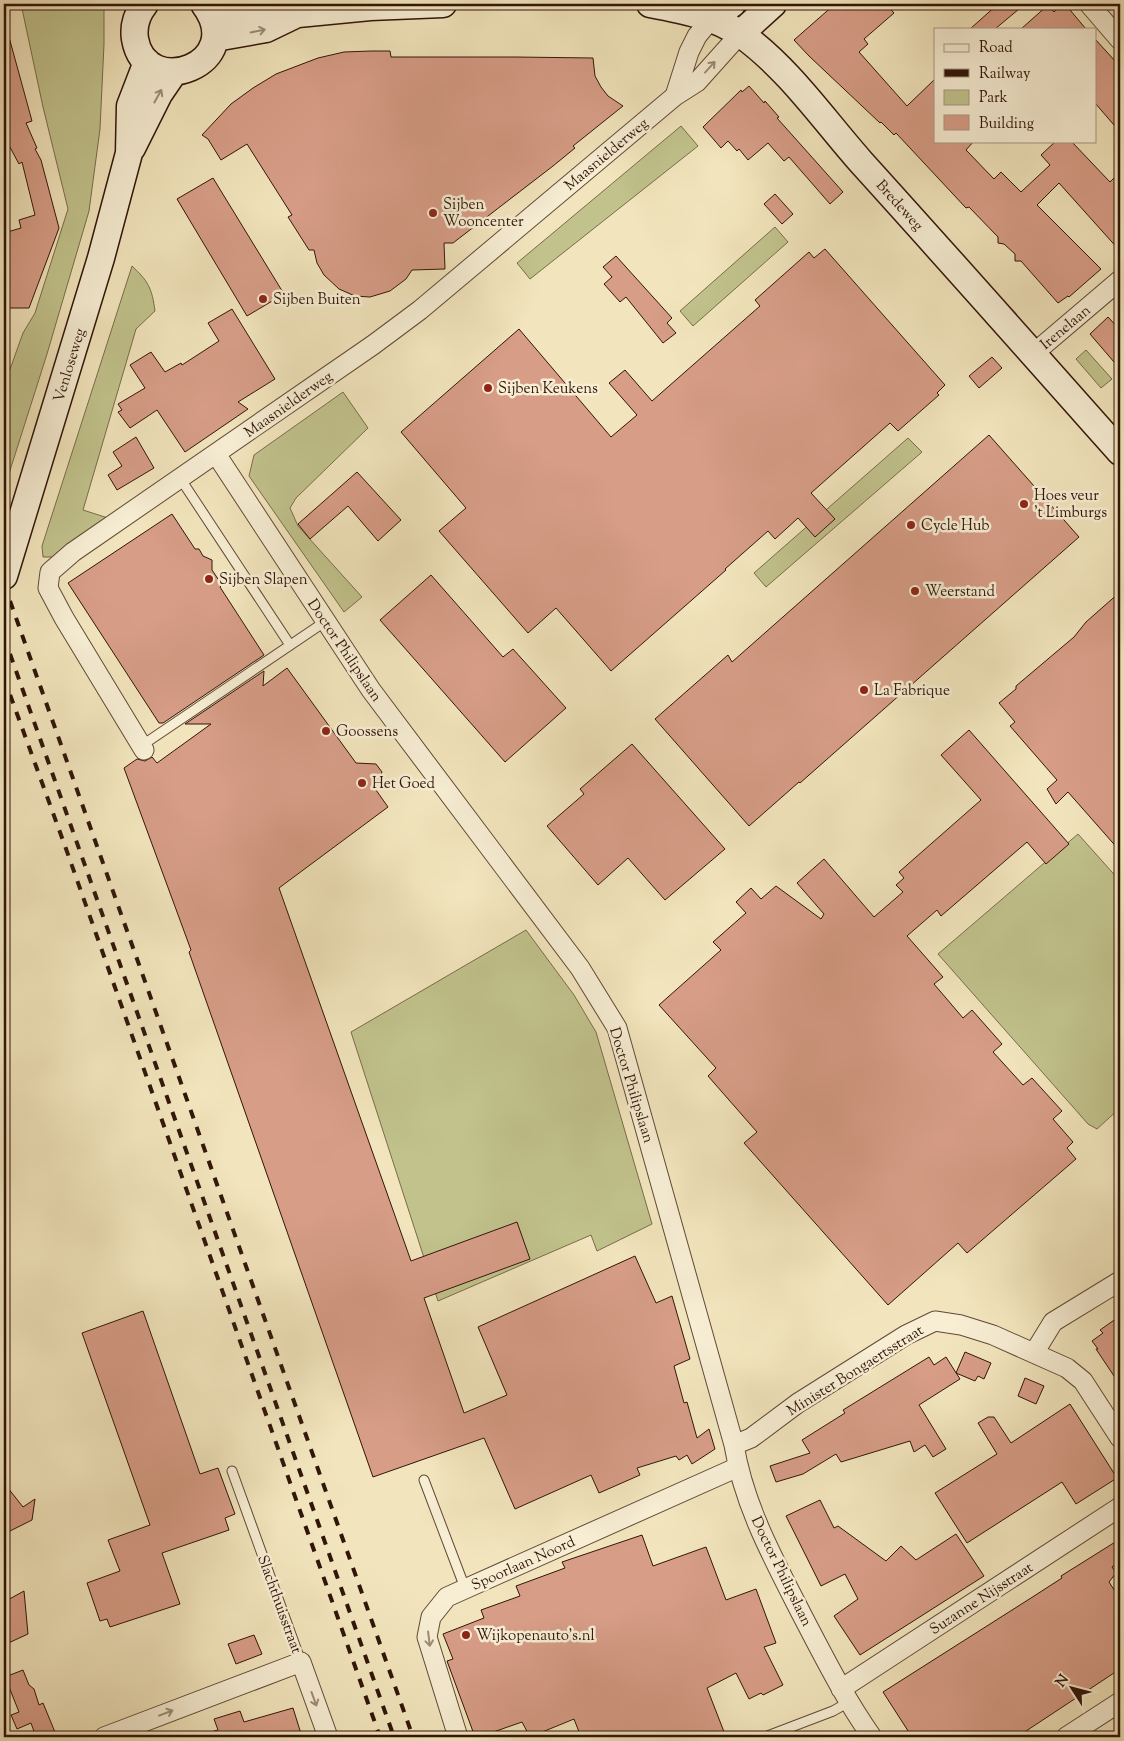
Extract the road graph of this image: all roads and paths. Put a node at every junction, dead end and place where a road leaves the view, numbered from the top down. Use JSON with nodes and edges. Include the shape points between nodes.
{"nodes":[{"id":1,"x":443,"y":4,"type":"edge"},
{"id":2,"x":650,"y":4,"type":"edge"},
{"id":3,"x":732,"y":4,"type":"edge"},
{"id":4,"x":773,"y":4,"type":"edge"},
{"id":5,"x":1089,"y":4,"type":"edge"},
{"id":6,"x":142,"y":6,"type":"edge"},
{"id":7,"x":208,"y":8,"type":"edge"},
{"id":8,"x":298,"y":14,"type":"junction"},
{"id":9,"x":711,"y":19,"type":"junction"},
{"id":10,"x":740,"y":34,"type":"junction"},
{"id":11,"x":215,"y":38,"type":"junction"},
{"id":12,"x":1120,"y":40,"type":"edge"},
{"id":13,"x":147,"y":62,"type":"junction"},
{"id":14,"x":174,"y":72,"type":"junction"},
{"id":15,"x":676,"y":96,"type":"junction"},
{"id":16,"x":129,"y":153,"type":"junction"},
{"id":17,"x":1120,"y":280,"type":"edge"},
{"id":18,"x":1033,"y":354,"type":"junction"},
{"id":19,"x":1120,"y":452,"type":"edge"},
{"id":20,"x":216,"y":454,"type":"junction"},
{"id":21,"x":180,"y":478,"type":"junction"},
{"id":22,"x":4,"y":576,"type":"edge"},
{"id":23,"x":326,"y":621,"type":"junction"},
{"id":24,"x":290,"y":645,"type":"junction"},
{"id":25,"x":142,"y":748,"type":"joint"},
{"id":26,"x":1120,"y":1281,"type":"edge"},
{"id":27,"x":1034,"y":1353,"type":"junction"},
{"id":28,"x":1120,"y":1438,"type":"edge"},
{"id":29,"x":734,"y":1445,"type":"junction"},
{"id":30,"x":738,"y":1467,"type":"junction"},
{"id":31,"x":232,"y":1471,"type":"dead end"},
{"id":32,"x":424,"y":1480,"type":"dead end"},
{"id":33,"x":1120,"y":1507,"type":"edge"},
{"id":34,"x":465,"y":1588,"type":"junction"},
{"id":35,"x":301,"y":1662,"type":"junction"},
{"id":36,"x":845,"y":1696,"type":"junction"},
{"id":37,"x":1120,"y":1702,"type":"edge"},
{"id":38,"x":866,"y":1735,"type":"edge"},
{"id":39,"x":104,"y":1737,"type":"edge"},
{"id":40,"x":328,"y":1737,"type":"edge"},
{"id":41,"x":458,"y":1737,"type":"edge"},
{"id":42,"x":765,"y":1737,"type":"edge"},
{"id":43,"x":1066,"y":1737,"type":"edge"}],
"edges":[{"from":1,"to":8,"type":"street"},
{"from":2,"to":9,"type":"street","name":"Bredeweg"},
{"from":3,"to":9,"type":"street"},
{"from":4,"to":10,"type":"street"},
{"from":5,"to":12,"type":"street"},
{"from":6,"to":13,"type":"street","via":[[134,33],[138,49]]},
{"from":7,"to":8,"type":"street","via":[[241,14],[267,11]]},
{"from":7,"to":11,"type":"street"},
{"from":11,"to":8,"type":"street","one_way":true,"via":[[266,29]]},
{"from":9,"to":10,"type":"street","name":"Bredeweg"},
{"from":9,"to":15,"type":"street","via":[[689,52]]},
{"from":15,"to":10,"type":"street","name":"Maasnielderweg","one_way":true,"via":[[697,82]]},
{"from":10,"to":18,"type":"street","name":"Bredeweg","via":[[770,58]]},
{"from":11,"to":14,"type":"street","via":[[209,54],[198,64]]},
{"from":13,"to":14,"type":"street"},
{"from":13,"to":16,"type":"street","name":"Venloseweg","via":[[130,106]]},
{"from":16,"to":14,"type":"street","name":"Venloseweg","one_way":true},
{"from":15,"to":20,"type":"street","name":"Maasnielderweg","via":[[420,310]]},
{"from":16,"to":22,"type":"street","name":"Venloseweg","via":[[101,258]]},
{"from":17,"to":18,"type":"street","name":"Irenelaan"},
{"from":18,"to":19,"type":"street","name":"Bredeweg"},
{"from":20,"to":21,"type":"street","name":"Maasnielderweg"},
{"from":20,"to":23,"type":"street","name":"Doctor Philipslaan"},
{"from":21,"to":24,"type":"lane"},
{"from":21,"to":25,"type":"street","name":"Maasnielderweg","via":[[73,552],[50,572],[48,588]]},
{"from":23,"to":24,"type":"lane"},
{"from":23,"to":29,"type":"street","name":"Doctor Philipslaan","via":[[371,690],[580,968],[617,1028]]},
{"from":24,"to":25,"type":"lane"},
{"from":26,"to":27,"type":"street","via":[[1053,1322]]},
{"from":27,"to":28,"type":"street","name":"Minister Bongaertsstraat","via":[[1068,1368],[1082,1381]]},
{"from":27,"to":29,"type":"street","name":"Minister Bongaertsstraat","via":[[993,1334],[935,1321],[906,1335],[798,1403],[751,1438]]},
{"from":29,"to":30,"type":"street","name":"Doctor Philipslaan"},
{"from":30,"to":34,"type":"street","name":"Spoorlaan Noord"},
{"from":30,"to":36,"type":"street","name":"Doctor Philipslaan","via":[[756,1524]]},
{"from":31,"to":35,"type":"lane","name":"Slachthuisstraat"},
{"from":32,"to":34,"type":"lane"},
{"from":33,"to":36,"type":"street","name":"Suzanne Nijsstraat"},
{"from":34,"to":41,"type":"street","name":"Spoorlaan Noord","one_way":true,"via":[[447,1596],[431,1617],[427,1637]]},
{"from":39,"to":35,"type":"street","one_way":true},
{"from":35,"to":40,"type":"street","name":"Slachthuisstraat","one_way":true},
{"from":36,"to":38,"type":"street","name":"Doctor Philipslaan"},
{"from":36,"to":42,"type":"lane","via":[[833,1711]]},
{"from":37,"to":43,"type":"street"}]}
